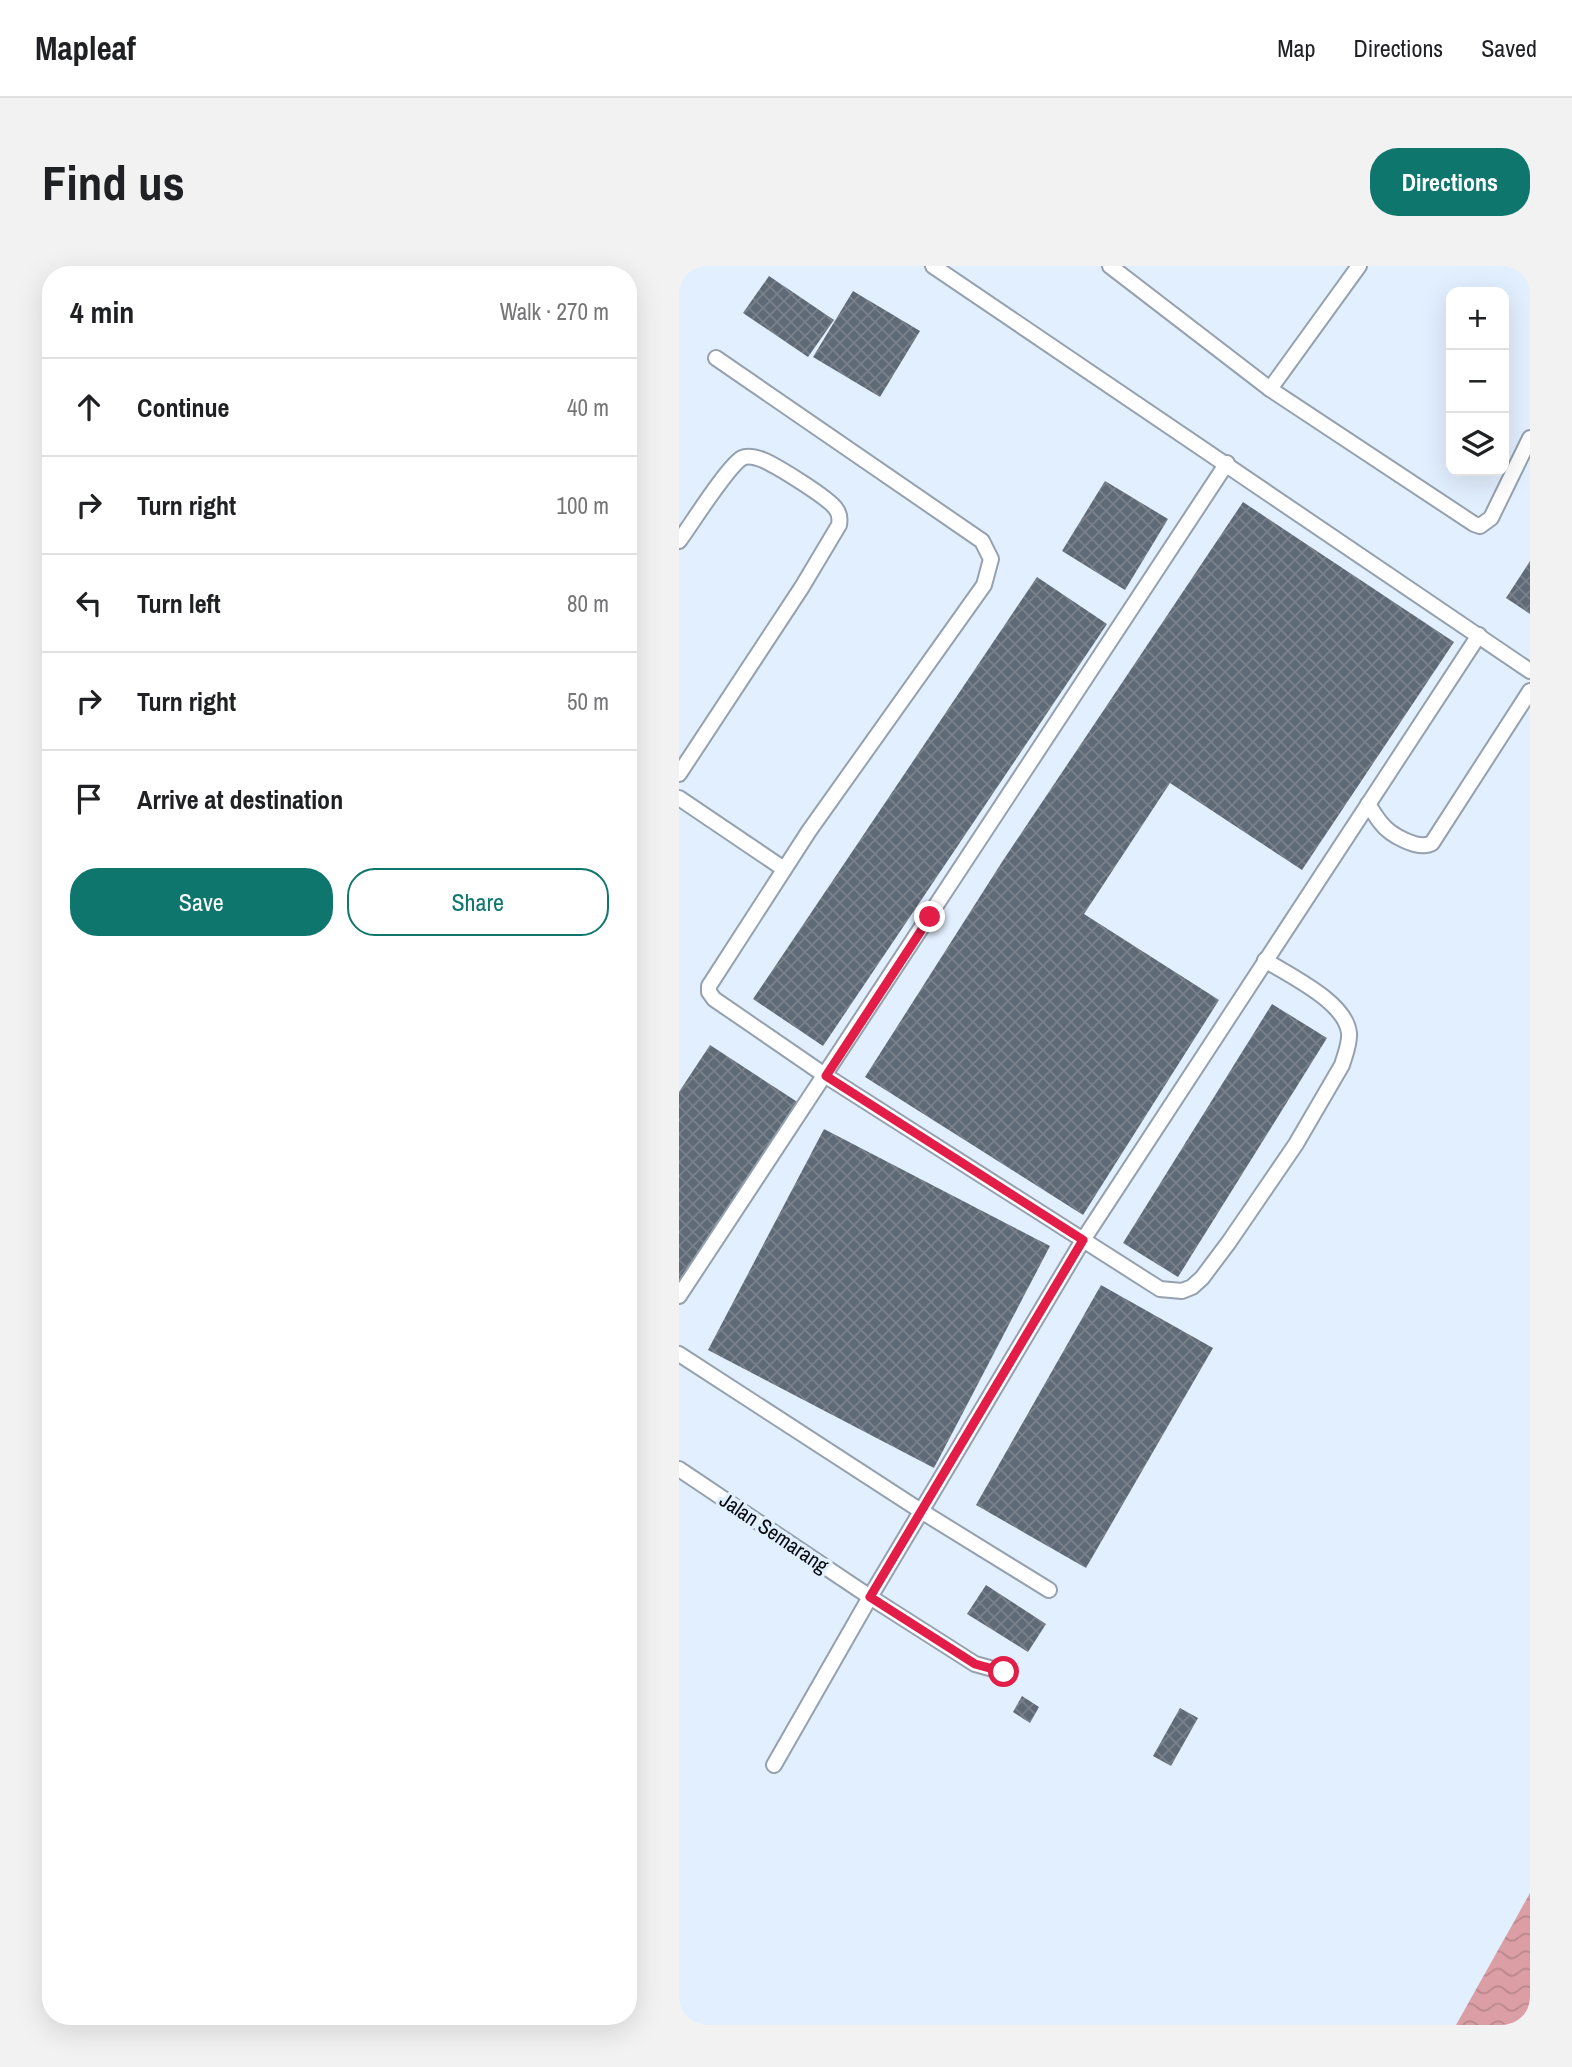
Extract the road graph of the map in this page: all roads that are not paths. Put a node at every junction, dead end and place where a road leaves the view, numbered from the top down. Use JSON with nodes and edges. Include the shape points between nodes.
{"nodes":[{"id":1,"x":933,"y":266,"type":"edge"},
{"id":2,"x":1110,"y":266,"type":"edge"},
{"id":3,"x":1359,"y":266,"type":"edge"},
{"id":4,"x":716,"y":358,"type":"dead end"},
{"id":5,"x":1270,"y":388,"type":"junction"},
{"id":6,"x":1530,"y":438,"type":"edge"},
{"id":7,"x":1227,"y":463,"type":"junction"},
{"id":8,"x":679,"y":541,"type":"edge"},
{"id":9,"x":1479,"y":635,"type":"junction"},
{"id":10,"x":1530,"y":671,"type":"edge"},
{"id":11,"x":1530,"y":691,"type":"edge"},
{"id":12,"x":679,"y":774,"type":"edge"},
{"id":13,"x":679,"y":798,"type":"edge"},
{"id":14,"x":1368,"y":804,"type":"junction"},
{"id":15,"x":784,"y":869,"type":"junction"},
{"id":16,"x":1265,"y":960,"type":"junction"},
{"id":17,"x":826,"y":1076,"type":"junction"},
{"id":18,"x":1083,"y":1240,"type":"junction"},
{"id":19,"x":679,"y":1296,"type":"edge"},
{"id":20,"x":679,"y":1354,"type":"edge"},
{"id":21,"x":679,"y":1469,"type":"edge"},
{"id":22,"x":921,"y":1511,"type":"junction"},
{"id":23,"x":1049,"y":1590,"type":"dead end"},
{"id":24,"x":870,"y":1597,"type":"junction"},
{"id":25,"x":1004,"y":1672,"type":"dead end"},
{"id":26,"x":774,"y":1765,"type":"dead end"}],
"edges":[{"from":1,"to":7,"type":"lane"},
{"from":2,"to":5,"type":"lane"},
{"from":3,"to":5,"type":"lane"},
{"from":4,"to":15,"type":"lane","via":[[982,541],[991,559],[984,585]]},
{"from":5,"to":6,"type":"lane","via":[[1480,526],[1492,518]]},
{"from":7,"to":9,"type":"lane"},
{"from":7,"to":17,"type":"lane"},
{"from":8,"to":12,"type":"lane","via":[[743,458],[764,460],[836,508],[840,517],[802,587]]},
{"from":9,"to":10,"type":"lane"},
{"from":9,"to":14,"type":"lane"},
{"from":11,"to":14,"type":"lane","via":[[1432,843],[1419,845],[1385,827]]},
{"from":13,"to":15,"type":"lane"},
{"from":14,"to":16,"type":"lane"},
{"from":15,"to":17,"type":"lane","via":[[709,992]]},
{"from":16,"to":18,"type":"lane"},
{"from":16,"to":18,"type":"lane","via":[[1332,1003],[1349,1034],[1342,1065],[1296,1144],[1192,1287],[1160,1289]]},
{"from":17,"to":18,"type":"lane"},
{"from":17,"to":19,"type":"lane"},
{"from":18,"to":22,"type":"lane"},
{"from":20,"to":22,"type":"lane"},
{"from":21,"to":24,"type":"lane","name":"Jalan Semarang"},
{"from":22,"to":23,"type":"lane"},
{"from":22,"to":24,"type":"lane"},
{"from":24,"to":25,"type":"lane","name":"Jalan Semarang","via":[[975,1664]]},
{"from":24,"to":26,"type":"lane"}]}
